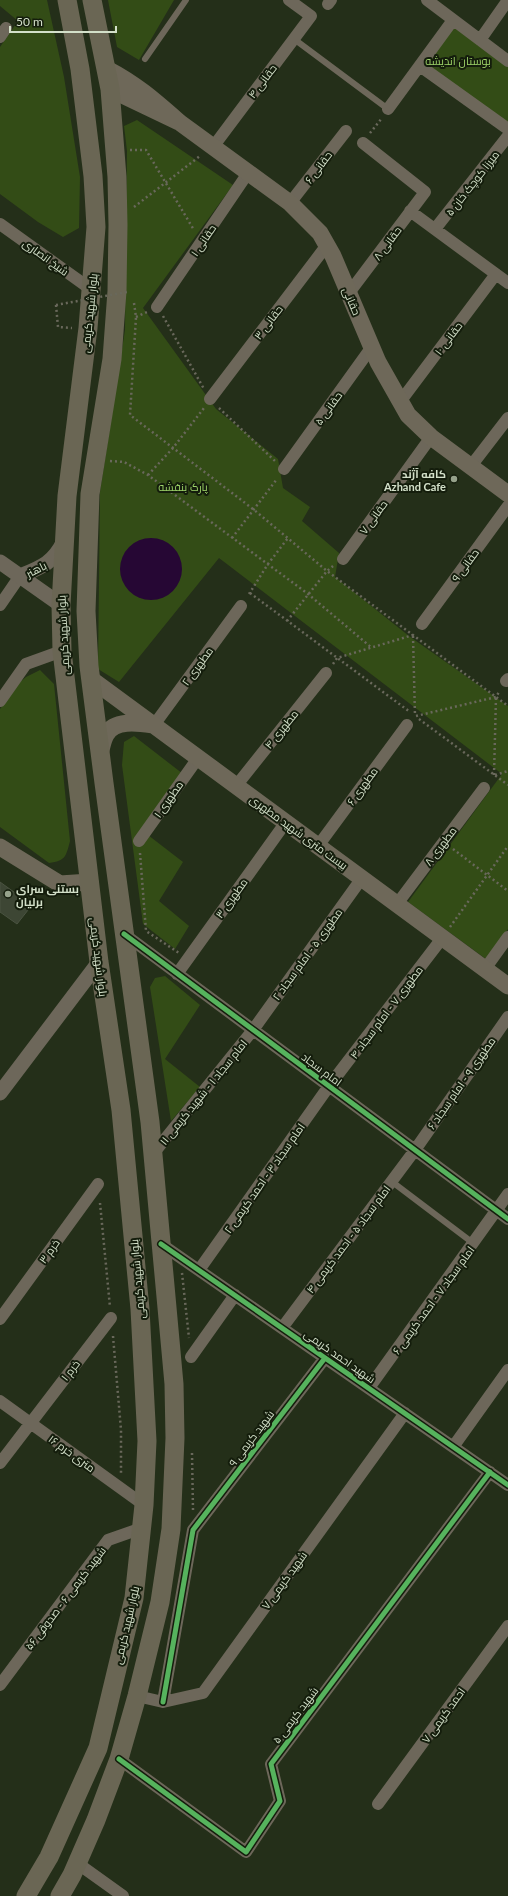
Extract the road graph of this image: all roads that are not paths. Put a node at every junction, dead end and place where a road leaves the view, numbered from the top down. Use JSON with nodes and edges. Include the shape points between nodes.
{"nodes":[{"id":1,"x":66,"y":0,"type":"edge"},
{"id":2,"x":92,"y":0,"type":"edge"},
{"id":3,"x":186,"y":0,"type":"edge"},
{"id":4,"x":289,"y":0,"type":"edge"},
{"id":5,"x":427,"y":0,"type":"edge"},
{"id":6,"x":508,"y":0,"type":"edge"},
{"id":7,"x":453,"y":20,"type":"junction"},
{"id":8,"x":294,"y":39,"type":"junction"},
{"id":9,"x":480,"y":40,"type":"junction"},
{"id":10,"x":145,"y":59,"type":"dead end"},
{"id":11,"x":508,"y":61,"type":"edge"},
{"id":12,"x":420,"y":66,"type":"junction"},
{"id":13,"x":80,"y":69,"type":"junction"},
{"id":14,"x":107,"y":69,"type":"junction"},
{"id":15,"x":82,"y":89,"type":"junction"},
{"id":16,"x":110,"y":89,"type":"junction"},
{"id":17,"x":388,"y":109,"type":"joint"},
{"id":18,"x":179,"y":122,"type":"junction"},
{"id":19,"x":508,"y":129,"type":"edge"},
{"id":20,"x":346,"y":131,"type":"dead end"},
{"id":21,"x":363,"y":143,"type":"road end"},
{"id":22,"x":506,"y":144,"type":"edge"},
{"id":23,"x":213,"y":147,"type":"junction"},
{"id":24,"x":248,"y":173,"type":"junction"},
{"id":25,"x":290,"y":203,"type":"junction"},
{"id":26,"x":410,"y":211,"type":"junction"},
{"id":27,"x":0,"y":224,"type":"edge"},
{"id":28,"x":435,"y":229,"type":"junction"},
{"id":29,"x":326,"y":245,"type":"junction"},
{"id":30,"x":496,"y":274,"type":"junction"},
{"id":31,"x":508,"y":283,"type":"edge"},
{"id":32,"x":92,"y":290,"type":"junction"},
{"id":33,"x":349,"y":293,"type":"junction"},
{"id":34,"x":157,"y":307,"type":"road end"},
{"id":35,"x":371,"y":348,"type":"junction"},
{"id":36,"x":210,"y":399,"type":"road end"},
{"id":37,"x":400,"y":402,"type":"junction"},
{"id":38,"x":508,"y":418,"type":"edge"},
{"id":39,"x":431,"y":437,"type":"junction"},
{"id":40,"x":471,"y":466,"type":"junction"},
{"id":41,"x":284,"y":469,"type":"road end"},
{"id":42,"x":508,"y":494,"type":"edge"},
{"id":43,"x":508,"y":506,"type":"edge"},
{"id":44,"x":64,"y":541,"type":"junction"},
{"id":45,"x":343,"y":559,"type":"road end"},
{"id":46,"x":0,"y":562,"type":"edge"},
{"id":47,"x":20,"y":576,"type":"junction"},
{"id":48,"x":0,"y":605,"type":"edge"},
{"id":49,"x":61,"y":605,"type":"junction"},
{"id":50,"x":241,"y":606,"type":"dead end"},
{"id":51,"x":422,"y":624,"type":"dead end"},
{"id":52,"x":62,"y":651,"type":"junction"},
{"id":53,"x":326,"y":673,"type":"road end"},
{"id":54,"x":91,"y":679,"type":"junction"},
{"id":55,"x":0,"y":701,"type":"edge"},
{"id":56,"x":411,"y":721,"type":"road end"},
{"id":57,"x":154,"y":725,"type":"junction"},
{"id":58,"x":100,"y":753,"type":"junction"},
{"id":59,"x":198,"y":758,"type":"junction"},
{"id":60,"x":236,"y":786,"type":"junction"},
{"id":61,"x":484,"y":788,"type":"road end"},
{"id":62,"x":286,"y":822,"type":"junction"},
{"id":63,"x":139,"y":841,"type":"road end"},
{"id":64,"x":318,"y":846,"type":"junction"},
{"id":65,"x":0,"y":847,"type":"edge"},
{"id":66,"x":362,"y":878,"type":"junction"},
{"id":67,"x":90,"y":882,"type":"junction"},
{"id":68,"x":397,"y":904,"type":"junction"},
{"id":69,"x":124,"y":934,"type":"junction"},
{"id":70,"x":443,"y":937,"type":"junction"},
{"id":71,"x":508,"y":937,"type":"edge"},
{"id":72,"x":99,"y":962,"type":"junction"},
{"id":73,"x":485,"y":969,"type":"junction"},
{"id":74,"x":177,"y":974,"type":"junction"},
{"id":75,"x":508,"y":986,"type":"edge"},
{"id":76,"x":508,"y":1017,"type":"edge"},
{"id":77,"x":253,"y":1030,"type":"junction"},
{"id":78,"x":329,"y":1086,"type":"junction"},
{"id":79,"x":0,"y":1094,"type":"edge"},
{"id":80,"x":415,"y":1150,"type":"junction"},
{"id":81,"x":153,"y":1154,"type":"junction"},
{"id":82,"x":391,"y":1182,"type":"junction"},
{"id":83,"x":98,"y":1184,"type":"road end"},
{"id":84,"x":508,"y":1194,"type":"edge"},
{"id":85,"x":496,"y":1211,"type":"junction"},
{"id":86,"x":508,"y":1219,"type":"edge"},
{"id":87,"x":474,"y":1243,"type":"junction"},
{"id":88,"x":161,"y":1244,"type":"junction"},
{"id":89,"x":199,"y":1270,"type":"junction"},
{"id":90,"x":235,"y":1295,"type":"junction"},
{"id":91,"x":0,"y":1318,"type":"edge"},
{"id":92,"x":111,"y":1318,"type":"road end"},
{"id":93,"x":282,"y":1328,"type":"junction"},
{"id":94,"x":191,"y":1357,"type":"dead end"},
{"id":95,"x":325,"y":1358,"type":"junction"},
{"id":96,"x":508,"y":1370,"type":"edge"},
{"id":97,"x":369,"y":1388,"type":"junction"},
{"id":98,"x":0,"y":1401,"type":"edge"},
{"id":99,"x":405,"y":1413,"type":"junction"},
{"id":100,"x":30,"y":1422,"type":"junction"},
{"id":101,"x":453,"y":1447,"type":"junction"},
{"id":102,"x":0,"y":1462,"type":"edge"},
{"id":103,"x":490,"y":1472,"type":"junction"},
{"id":104,"x":508,"y":1485,"type":"edge"},
{"id":105,"x":144,"y":1505,"type":"junction"},
{"id":106,"x":142,"y":1528,"type":"junction"},
{"id":107,"x":172,"y":1529,"type":"junction"},
{"id":108,"x":193,"y":1530,"type":"junction"},
{"id":109,"x":508,"y":1626,"type":"edge"},
{"id":110,"x":0,"y":1685,"type":"edge"},
{"id":111,"x":137,"y":1696,"type":"junction"},
{"id":112,"x":163,"y":1702,"type":"junction"},
{"id":113,"x":119,"y":1758,"type":"junction"},
{"id":114,"x":378,"y":1804,"type":"dead end"},
{"id":115,"x":77,"y":1863,"type":"junction"},
{"id":116,"x":26,"y":1896,"type":"edge"},
{"id":117,"x":60,"y":1896,"type":"edge"},
{"id":118,"x":123,"y":1896,"type":"edge"}],
"edges":[{"from":1,"to":13,"type":"main road","name":"بلوار شهید کریمی"},
{"from":2,"to":14,"type":"main road"},
{"from":3,"to":10,"type":"lane"},
{"from":4,"to":8,"type":"street","name":"حقانی ۴","via":[[311,16]]},
{"from":5,"to":7,"type":"street"},
{"from":6,"to":9,"type":"street"},
{"from":7,"to":9,"type":"street"},
{"from":7,"to":12,"type":"street"},
{"from":8,"to":17,"type":"lane"},
{"from":8,"to":23,"type":"street","name":"حقانی ۴"},
{"from":9,"to":11,"type":"street"},
{"from":12,"to":17,"type":"street"},
{"from":12,"to":19,"type":"street"},
{"from":13,"to":14,"type":"main road"},
{"from":13,"to":15,"type":"main road","name":"بلوار شهید کریمی"},
{"from":14,"to":16,"type":"main road"},
{"from":14,"to":18,"type":"main road","via":[[143,91]]},
{"from":15,"to":16,"type":"main road"},
{"from":15,"to":32,"type":"main road","name":"بلوار شهید کریمی","via":[[93,176],[96,227]]},
{"from":16,"to":18,"type":"main road"},
{"from":16,"to":54,"type":"main road","via":[[117,177],[117,291],[112,359],[90,494],[86,611]]},
{"from":18,"to":23,"type":"main road","name":"حقانی"},
{"from":20,"to":25,"type":"street","name":"حقانی ۶"},
{"from":21,"to":26,"type":"street","name":"حقانی ۸","via":[[425,192]]},
{"from":22,"to":28,"type":"street","name":"میرزا کوچک خان ۵"},
{"from":23,"to":24,"type":"main road","name":"حقانی"},
{"from":24,"to":25,"type":"main road","name":"حقانی"},
{"from":24,"to":34,"type":"street","name":"حقانی ۱"},
{"from":25,"to":29,"type":"main road","name":"حقانی","via":[[320,233]]},
{"from":26,"to":28,"type":"street"},
{"from":26,"to":33,"type":"street","name":"حقانی ۸"},
{"from":27,"to":32,"type":"street","name":"شیخ انصاری"},
{"from":28,"to":30,"type":"street"},
{"from":29,"to":33,"type":"main road","name":"حقانی"},
{"from":29,"to":36,"type":"street","name":"حقانی ۳"},
{"from":30,"to":31,"type":"street"},
{"from":30,"to":37,"type":"street","name":"حقانی ۱۰"},
{"from":32,"to":44,"type":"main road","name":"بلوار شهید کریمی","via":[[67,496]]},
{"from":33,"to":35,"type":"main road","name":"حقانی"},
{"from":35,"to":37,"type":"main road","name":"حقانی"},
{"from":35,"to":41,"type":"street","name":"حقانی ۵"},
{"from":37,"to":39,"type":"main road","name":"حقانی","via":[[408,415]]},
{"from":38,"to":40,"type":"street"},
{"from":39,"to":40,"type":"main road","name":"حقانی"},
{"from":39,"to":45,"type":"street","name":"حقانی ۷"},
{"from":40,"to":42,"type":"main road","name":"حقانی"},
{"from":43,"to":51,"type":"street","name":"حقانی ۹"},
{"from":44,"to":47,"type":"street","name":"باهنر","via":[[47,565]]},
{"from":44,"to":49,"type":"main road","name":"بلوار شهید کریمی"},
{"from":46,"to":47,"type":"street","name":"باهنر"},
{"from":47,"to":48,"type":"street"},
{"from":47,"to":49,"type":"street","name":"باهنر"},
{"from":49,"to":52,"type":"main road","name":"بلوار شهید کریمی"},
{"from":50,"to":57,"type":"street","name":"مطهری ۲"},
{"from":52,"to":55,"type":"street","via":[[26,664]]},
{"from":52,"to":67,"type":"main road","name":"بلوار شهید کریمی"},
{"from":53,"to":60,"type":"street","name":"مطهری ۴"},
{"from":54,"to":57,"type":"main road","name":"بیست متری شهید مطهری"},
{"from":54,"to":58,"type":"main road"},
{"from":56,"to":64,"type":"street","name":"مطهری ۶"},
{"from":57,"to":58,"type":"main road","via":[[138,723],[116,726],[107,733]]},
{"from":57,"to":59,"type":"main road","name":"بیست متری شهید مطهری"},
{"from":58,"to":69,"type":"main road"},
{"from":59,"to":60,"type":"main road","name":"بیست متری شهید مطهری"},
{"from":59,"to":63,"type":"street","name":"مطهری ۱"},
{"from":60,"to":62,"type":"main road","name":"بیست متری شهید مطهری"},
{"from":61,"to":68,"type":"street","name":"مطهری ۸"},
{"from":62,"to":64,"type":"main road","name":"بیست متری شهید مطهری"},
{"from":62,"to":74,"type":"street","name":"مطهری ۳"},
{"from":64,"to":66,"type":"main road","name":"بیست متری شهید مطهری"},
{"from":65,"to":67,"type":"main road","via":[[60,884]]},
{"from":66,"to":68,"type":"main road","name":"بیست متری شهید مطهری"},
{"from":66,"to":77,"type":"street","name":"مطهری ۵ - امام سجاد ۲"},
{"from":67,"to":72,"type":"main road","name":"بلوار شهید کریمی"},
{"from":68,"to":70,"type":"main road","name":"بیست متری شهید مطهری"},
{"from":69,"to":74,"type":"street","name":"امام سجاد"},
{"from":69,"to":81,"type":"main road"},
{"from":70,"to":73,"type":"main road","name":"بیست متری شهید مطهری"},
{"from":70,"to":78,"type":"street","name":"مطهری ۷ - امام سجاد ۴"},
{"from":71,"to":73,"type":"street"},
{"from":72,"to":79,"type":"street"},
{"from":72,"to":105,"type":"main road","name":"بلوار شهید کریمی","via":[[121,1110],[140,1310],[148,1441]]},
{"from":73,"to":75,"type":"main road","name":"بیست متری شهید مطهری"},
{"from":74,"to":77,"type":"street","name":"امام سجاد"},
{"from":76,"to":80,"type":"street","name":"مطهری ۹ - امام سجاد ۶"},
{"from":77,"to":78,"type":"street","name":"امام سجاد"},
{"from":77,"to":81,"type":"street","name":"امام سجاد ۱ - شهید کریمی ۱۱"},
{"from":78,"to":80,"type":"street","name":"امام سجاد"},
{"from":78,"to":89,"type":"street","name":"امام سجاد ۳ - احمد کریمی ۲"},
{"from":80,"to":82,"type":"street","name":"امام سجاد ۵ - احمد کریمی ۴"},
{"from":80,"to":85,"type":"street","name":"امام سجاد"},
{"from":81,"to":88,"type":"main road"},
{"from":82,"to":87,"type":"lane"},
{"from":82,"to":93,"type":"street","name":"امام سجاد ۵ - احمد کریمی ۴"},
{"from":83,"to":91,"type":"street","name":"خرم ۳"},
{"from":84,"to":85,"type":"street","name":"امام سجاد ۷ - احمد کریمی ۶"},
{"from":85,"to":86,"type":"street","name":"امام سجاد"},
{"from":85,"to":87,"type":"street","name":"امام سجاد ۷ - احمد کریمی ۶"},
{"from":87,"to":97,"type":"street","name":"امام سجاد ۷ - احمد کریمی ۶"},
{"from":88,"to":89,"type":"street","name":"شهید احمد کریمی"},
{"from":88,"to":107,"type":"main road","via":[[174,1384]]},
{"from":89,"to":90,"type":"street","name":"شهید احمد کریمی"},
{"from":90,"to":93,"type":"street","name":"شهید احمد کریمی"},
{"from":90,"to":94,"type":"street"},
{"from":92,"to":100,"type":"street","name":"خرم ۱"},
{"from":93,"to":95,"type":"street","name":"شهید احمد کریمی"},
{"from":95,"to":97,"type":"street","name":"شهید احمد کریمی"},
{"from":95,"to":108,"type":"street","name":"شهید کریمی ۹"},
{"from":96,"to":101,"type":"street"},
{"from":97,"to":99,"type":"street","name":"شهید احمد کریمی"},
{"from":98,"to":100,"type":"street","name":"۱۶ متری خرم"},
{"from":99,"to":101,"type":"street","name":"شهید احمد کریمی"},
{"from":99,"to":112,"type":"street","name":"شهید کریمی ۷","via":[[203,1693]]},
{"from":100,"to":102,"type":"street","name":"خرم ۱"},
{"from":100,"to":105,"type":"street","name":"۱۶ متری خرم"},
{"from":101,"to":103,"type":"street","name":"شهید احمد کریمی"},
{"from":103,"to":104,"type":"street","name":"شهید احمد کریمی"},
{"from":103,"to":113,"type":"street","name":"شهید کریمی ۵","via":[[271,1764],[280,1801],[246,1852]]},
{"from":105,"to":106,"type":"main road","name":"بلوار شهید کریمی"},
{"from":106,"to":110,"type":"street","name":"شهید کریمی ۶ - صدوقی ۵۶","via":[[108,1540]]},
{"from":106,"to":116,"type":"main road","name":"بلوار شهید کریمی","via":[[134,1598],[98,1748],[49,1857]]},
{"from":107,"to":108,"type":"street"},
{"from":107,"to":111,"type":"main road","via":[[160,1602]]},
{"from":108,"to":112,"type":"street"},
{"from":109,"to":114,"type":"street","name":"احمد کریمی ۷"},
{"from":111,"to":112,"type":"street","name":"شهید کریمی ۷"},
{"from":111,"to":113,"type":"main road"},
{"from":113,"to":115,"type":"main road"},
{"from":115,"to":117,"type":"main road"},
{"from":115,"to":118,"type":"street"}]}
